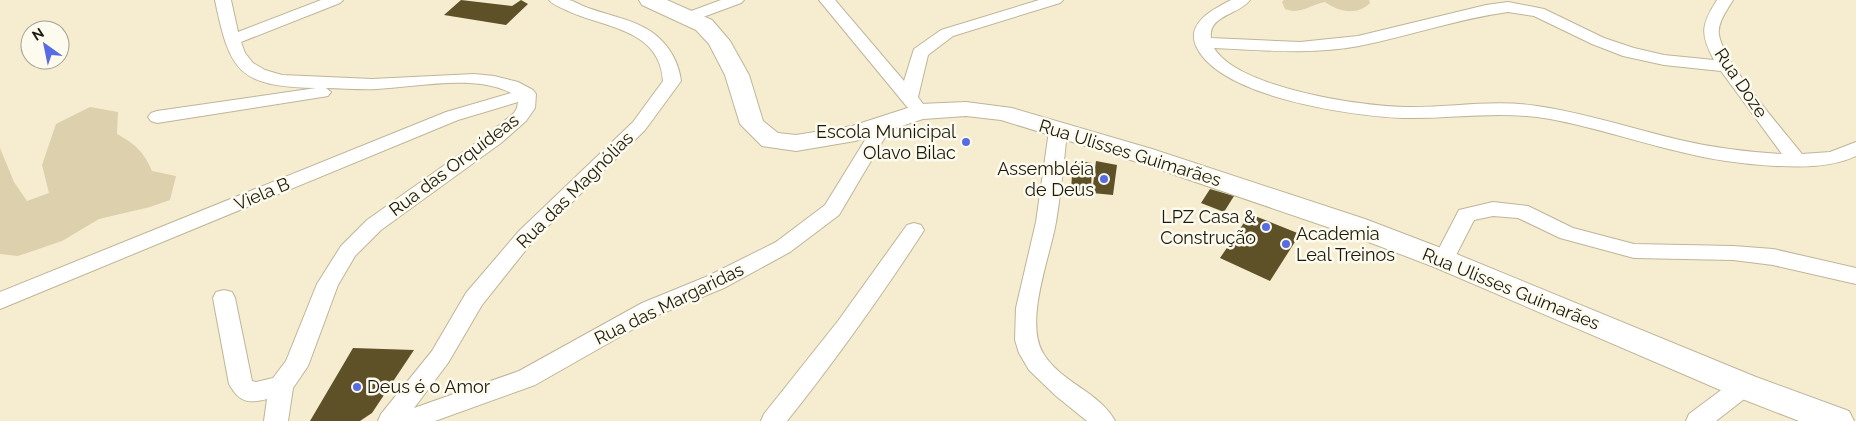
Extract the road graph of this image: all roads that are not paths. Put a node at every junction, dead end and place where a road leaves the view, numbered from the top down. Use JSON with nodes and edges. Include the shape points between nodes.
{"nodes":[{"id":1,"x":223,"y":0,"type":"edge"},
{"id":2,"x":335,"y":0,"type":"edge"},
{"id":3,"x":557,"y":0,"type":"edge"},
{"id":4,"x":650,"y":0,"type":"edge"},
{"id":5,"x":736,"y":0,"type":"edge"},
{"id":6,"x":827,"y":0,"type":"edge"},
{"id":7,"x":1055,"y":0,"type":"edge"},
{"id":8,"x":1242,"y":0,"type":"edge"},
{"id":9,"x":1725,"y":0,"type":"edge"},
{"id":10,"x":689,"y":17,"type":"junction"},
{"id":11,"x":232,"y":40,"type":"junction"},
{"id":12,"x":1202,"y":44,"type":"junction"},
{"id":13,"x":1726,"y":66,"type":"junction"},
{"id":14,"x":376,"y":84,"type":"junction"},
{"id":15,"x":527,"y":94,"type":"junction"},
{"id":16,"x":914,"y":105,"type":"junction"},
{"id":17,"x":156,"y":117,"type":"dead end"},
{"id":18,"x":880,"y":124,"type":"junction"},
{"id":19,"x":1058,"y":131,"type":"junction"},
{"id":20,"x":1856,"y":148,"type":"edge"},
{"id":21,"x":1832,"y":159,"type":"junction"},
{"id":22,"x":1796,"y":160,"type":"junction"},
{"id":23,"x":1856,"y":163,"type":"edge"},
{"id":24,"x":914,"y":230,"type":"dead end"},
{"id":25,"x":1444,"y":260,"type":"junction"},
{"id":26,"x":1856,"y":276,"type":"edge"},
{"id":27,"x":224,"y":298,"type":"dead end"},
{"id":28,"x":0,"y":301,"type":"edge"},
{"id":29,"x":281,"y":385,"type":"junction"},
{"id":30,"x":1744,"y":386,"type":"junction"},
{"id":31,"x":276,"y":421,"type":"edge"},
{"id":32,"x":390,"y":421,"type":"edge"},
{"id":33,"x":406,"y":421,"type":"edge"},
{"id":34,"x":773,"y":421,"type":"edge"},
{"id":35,"x":1103,"y":421,"type":"edge"},
{"id":36,"x":1698,"y":421,"type":"edge"},
{"id":37,"x":1837,"y":421,"type":"edge"}],
"edges":[{"from":1,"to":11,"type":"street","name":"Rua das Orquídeas"},
{"from":2,"to":11,"type":"street"},
{"from":3,"to":32,"type":"street","name":"Rua das Magnólias","via":[[646,35],[665,57],[672,80],[639,126],[526,236],[474,299],[440,357]]},
{"from":4,"to":10,"type":"main road","name":"Rua Ulisses Guimarães"},
{"from":5,"to":10,"type":"street"},
{"from":6,"to":16,"type":"street"},
{"from":7,"to":16,"type":"street","via":[[947,33],[920,53]]},
{"from":8,"to":12,"type":"street","via":[[1206,22],[1201,34]]},
{"from":9,"to":13,"type":"street","name":"Rua Doze","via":[[1715,16],[1711,36]]},
{"from":10,"to":18,"type":"main road","name":"Rua Ulisses Guimarães","via":[[704,25],[719,40],[737,75],[752,124],[770,140],[796,143],[855,133]]},
{"from":11,"to":14,"type":"street","name":"Rua das Orquídeas","via":[[248,69],[268,77],[296,82]]},
{"from":12,"to":13,"type":"street","via":[[1300,47],[1358,41],[1486,10],[1508,8],[1538,12],[1629,52],[1664,60]]},
{"from":12,"to":22,"type":"street","via":[[1212,59],[1240,76],[1316,101],[1401,113],[1508,108],[1535,111],[1709,152]]},
{"from":13,"to":22,"type":"street","name":"Rua Doze"},
{"from":14,"to":15,"type":"street","name":"Rua das Orquídeas","via":[[476,80],[501,83]]},
{"from":14,"to":17,"type":"street"},
{"from":15,"to":28,"type":"street","name":"Viela B","via":[[452,116]]},
{"from":15,"to":29,"type":"street","name":"Rua das Orquídeas","via":[[526,108],[520,118],[374,225],[348,251],[328,284],[296,366]]},
{"from":16,"to":18,"type":"main road","name":"Rua Ulisses Guimarães"},
{"from":16,"to":19,"type":"main road","name":"Rua Ulisses Guimarães","via":[[1003,113]]},
{"from":18,"to":33,"type":"street","name":"Rua das Margaridas","via":[[879,132],[832,210],[783,247],[716,282],[650,309],[527,378]]},
{"from":19,"to":25,"type":"main road","name":"Rua Ulisses Guimarães","via":[[1260,193]]},
{"from":19,"to":35,"type":"street","via":[[1046,222],[1031,283],[1025,335],[1031,353],[1049,376]]},
{"from":20,"to":21,"type":"street"},
{"from":21,"to":22,"type":"street"},
{"from":21,"to":23,"type":"street"},
{"from":24,"to":34,"type":"street","via":[[851,322]]},
{"from":25,"to":26,"type":"street","via":[[1466,215],[1493,209],[1522,211],[1567,233],[1634,250],[1773,257]]},
{"from":25,"to":30,"type":"main road","name":"Rua Ulisses Guimarães"},
{"from":27,"to":29,"type":"street","via":[[241,384],[246,391],[256,392]]},
{"from":29,"to":31,"type":"street","name":"Rua das Orquídeas"},
{"from":30,"to":36,"type":"street"},
{"from":30,"to":37,"type":"main road","name":"Rua Ulisses Guimarães"}]}
